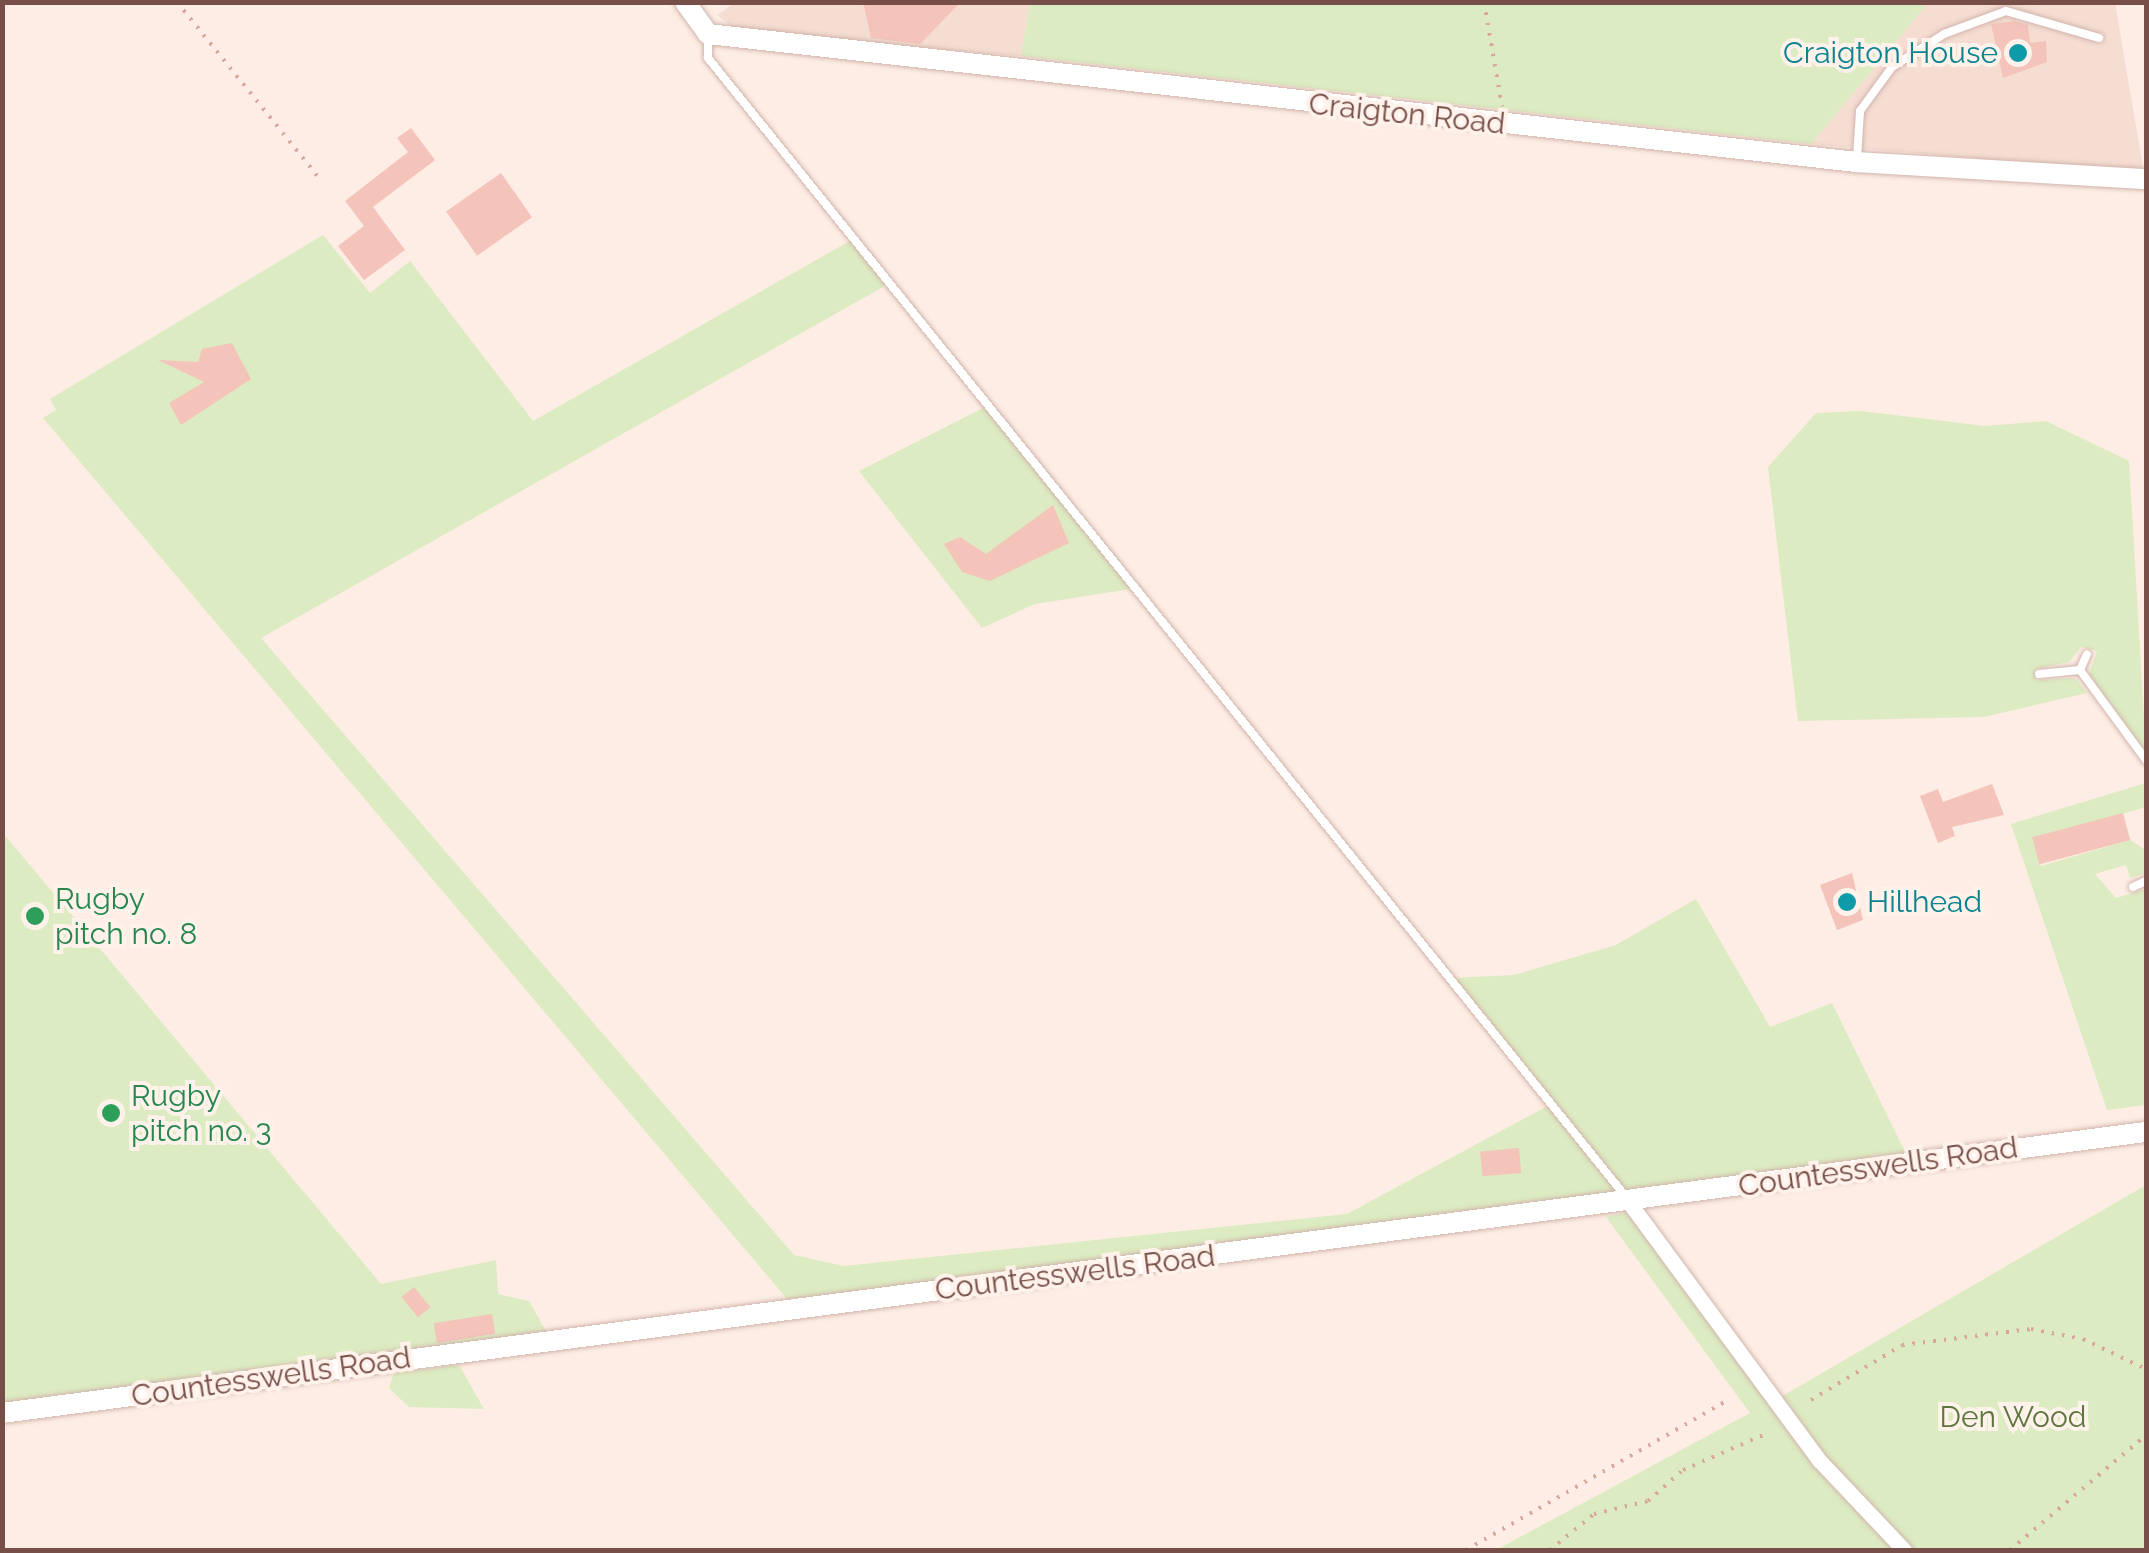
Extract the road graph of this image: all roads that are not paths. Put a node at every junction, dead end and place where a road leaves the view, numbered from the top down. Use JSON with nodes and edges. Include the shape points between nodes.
{"nodes":[{"id":1,"x":685,"y":2,"type":"edge"},
{"id":2,"x":708,"y":34,"type":"junction"},
{"id":3,"x":2099,"y":38,"type":"dead end"},
{"id":4,"x":1856,"y":162,"type":"junction"},
{"id":5,"x":2146,"y":179,"type":"edge"},
{"id":6,"x":2087,"y":654,"type":"dead end"},
{"id":7,"x":2080,"y":670,"type":"junction"},
{"id":8,"x":2039,"y":674,"type":"dead end"},
{"id":9,"x":2146,"y":760,"type":"edge"},
{"id":10,"x":2146,"y":881,"type":"edge"},
{"id":11,"x":2132,"y":886,"type":"dead end"},
{"id":12,"x":2146,"y":1132,"type":"edge"},
{"id":13,"x":1628,"y":1200,"type":"junction"},
{"id":14,"x":2,"y":1413,"type":"edge"},
{"id":15,"x":1904,"y":1550,"type":"edge"}],
"edges":[{"from":1,"to":2,"type":"street"},
{"from":2,"to":4,"type":"street","name":"Craigton Road"},
{"from":2,"to":13,"type":"lane","via":[[708,58]]},
{"from":3,"to":4,"type":"lane","via":[[2006,12],[1944,34],[1892,66],[1860,111]]},
{"from":4,"to":5,"type":"street","name":"Craigton Road"},
{"from":6,"to":7,"type":"lane"},
{"from":7,"to":8,"type":"lane"},
{"from":7,"to":9,"type":"lane"},
{"from":10,"to":11,"type":"lane"},
{"from":12,"to":13,"type":"street","name":"Countesswells Road"},
{"from":13,"to":14,"type":"street","name":"Countesswells Road"},
{"from":13,"to":15,"type":"street","via":[[1819,1460]]}]}
